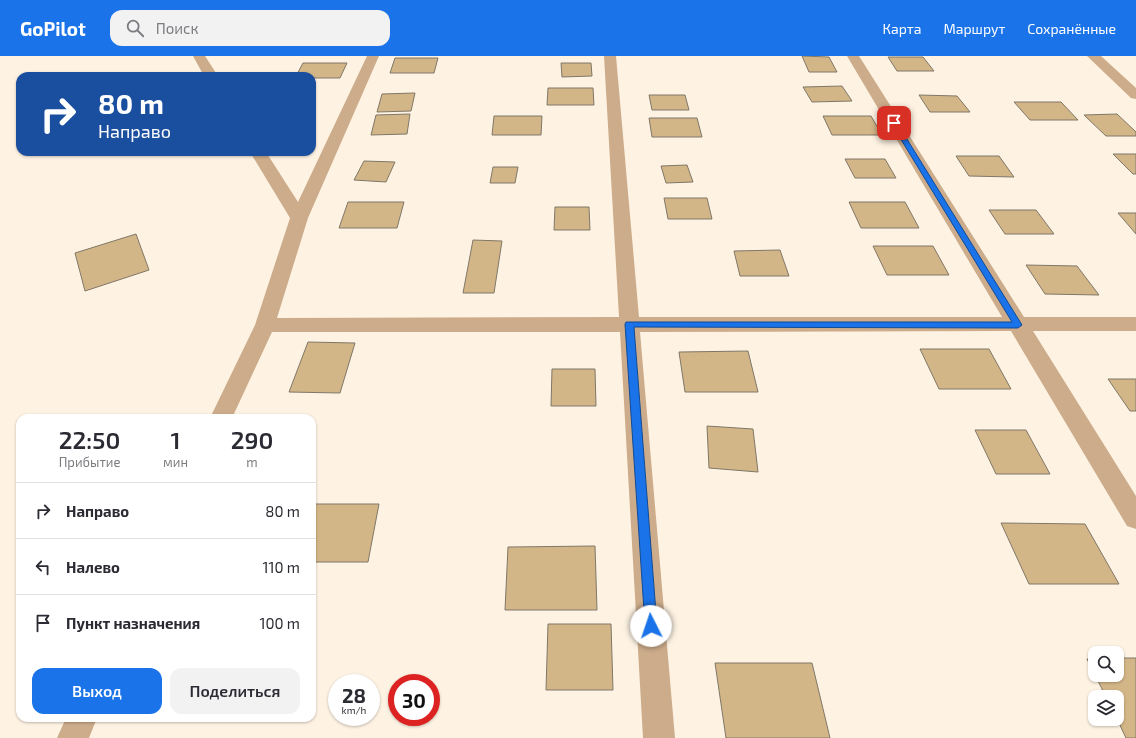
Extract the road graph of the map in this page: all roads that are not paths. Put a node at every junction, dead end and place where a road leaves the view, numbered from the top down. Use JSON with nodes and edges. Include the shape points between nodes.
{"nodes":[{"id":1,"x":199,"y":56,"type":"edge"},
{"id":2,"x":373,"y":56,"type":"edge"},
{"id":3,"x":610,"y":56,"type":"edge"},
{"id":4,"x":853,"y":56,"type":"edge"},
{"id":5,"x":1093,"y":56,"type":"edge"},
{"id":6,"x":209,"y":72,"type":"edge"},
{"id":7,"x":1136,"y":95,"type":"edge"},
{"id":8,"x":260,"y":156,"type":"edge"},
{"id":9,"x":299,"y":218,"type":"junction"},
{"id":10,"x":629,"y":324,"type":"junction"},
{"id":11,"x":1136,"y":324,"type":"edge"},
{"id":12,"x":265,"y":325,"type":"junction"},
{"id":13,"x":1018,"y":325,"type":"junction"},
{"id":14,"x":223,"y":414,"type":"edge"},
{"id":15,"x":1136,"y":518,"type":"edge"},
{"id":16,"x":80,"y":722,"type":"edge"},
{"id":17,"x":73,"y":738,"type":"edge"},
{"id":18,"x":659,"y":738,"type":"edge"}],
"edges":[{"from":1,"to":6,"type":"street"},
{"from":2,"to":9,"type":"street"},
{"from":3,"to":10,"type":"street"},
{"from":4,"to":13,"type":"street"},
{"from":5,"to":7,"type":"street"},
{"from":8,"to":9,"type":"street"},
{"from":9,"to":12,"type":"street"},
{"from":10,"to":12,"type":"street"},
{"from":10,"to":13,"type":"street"},
{"from":10,"to":18,"type":"street"},
{"from":11,"to":13,"type":"street"},
{"from":12,"to":14,"type":"street"},
{"from":13,"to":15,"type":"street"},
{"from":16,"to":17,"type":"street"}]}
